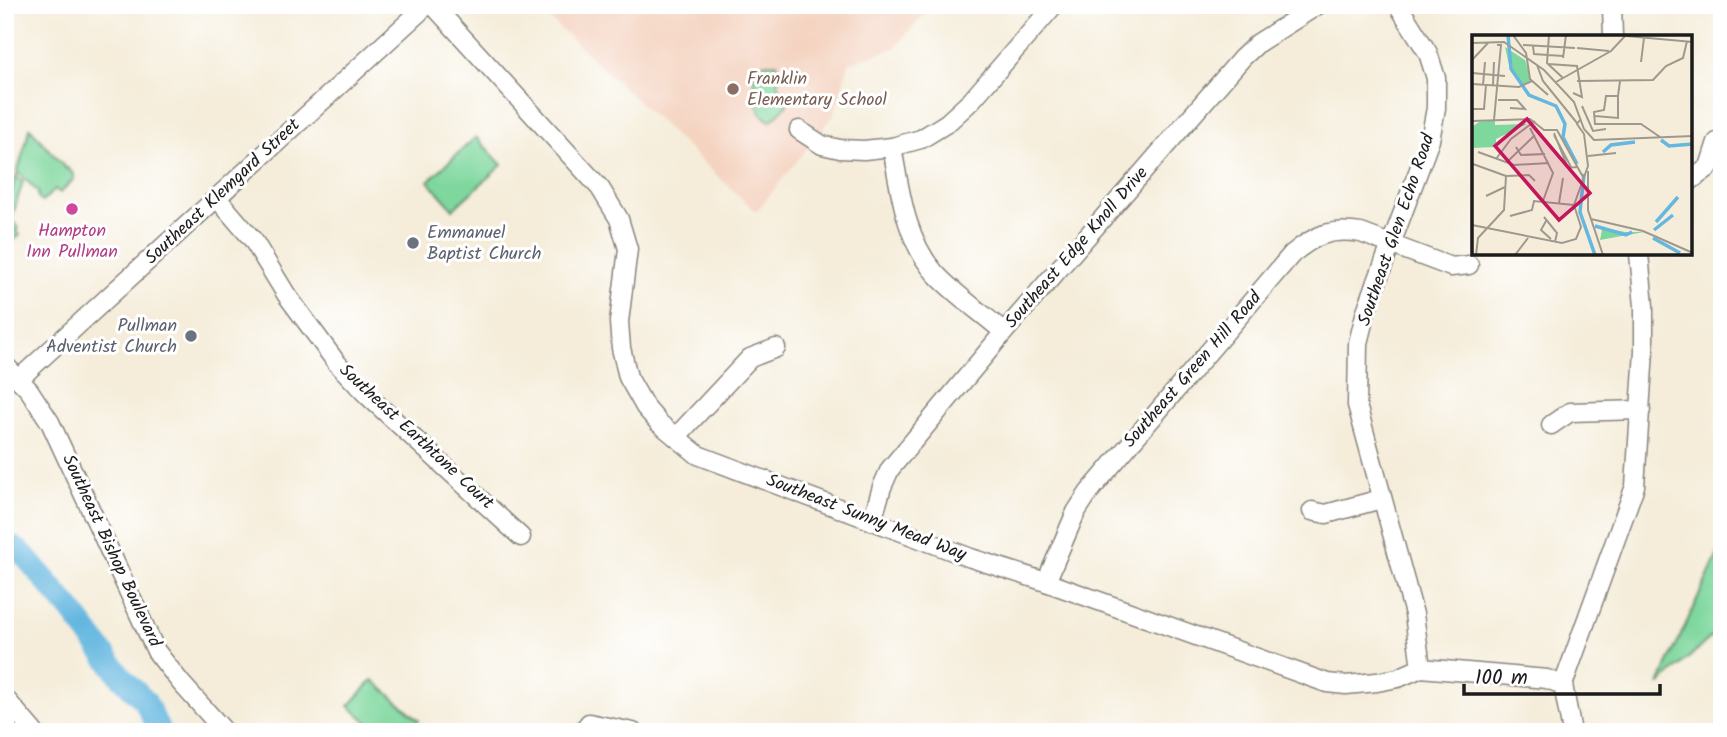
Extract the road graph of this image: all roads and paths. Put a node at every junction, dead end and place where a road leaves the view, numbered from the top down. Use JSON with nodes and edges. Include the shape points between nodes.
{"nodes":[{"id":1,"x":427,"y":5,"type":"edge"},
{"id":2,"x":433,"y":5,"type":"edge"},
{"id":3,"x":1054,"y":5,"type":"edge"},
{"id":4,"x":1318,"y":5,"type":"edge"},
{"id":5,"x":1398,"y":5,"type":"edge"},
{"id":6,"x":1612,"y":5,"type":"edge"},
{"id":7,"x":1613,"y":35,"type":"edge"},
{"id":8,"x":799,"y":130,"type":"dead end"},
{"id":9,"x":1717,"y":142,"type":"dead end"},
{"id":10,"x":892,"y":147,"type":"junction"},
{"id":11,"x":1692,"y":180,"type":"edge"},
{"id":12,"x":217,"y":198,"type":"junction"},
{"id":13,"x":1389,"y":246,"type":"junction"},
{"id":14,"x":1639,"y":256,"type":"edge"},
{"id":15,"x":1469,"y":265,"type":"dead end"},
{"id":16,"x":1004,"y":332,"type":"junction"},
{"id":17,"x":776,"y":348,"type":"dead end"},
{"id":18,"x":5,"y":365,"type":"edge"},
{"id":19,"x":20,"y":378,"type":"junction"},
{"id":20,"x":1641,"y":410,"type":"junction"},
{"id":21,"x":1552,"y":425,"type":"dead end"},
{"id":22,"x":676,"y":437,"type":"junction"},
{"id":23,"x":1381,"y":499,"type":"junction"},
{"id":24,"x":1312,"y":511,"type":"dead end"},
{"id":25,"x":872,"y":521,"type":"junction"},
{"id":26,"x":521,"y":537,"type":"dead end"},
{"id":27,"x":1046,"y":582,"type":"junction"},
{"id":28,"x":1421,"y":668,"type":"junction"},
{"id":29,"x":1563,"y":685,"type":"junction"},
{"id":30,"x":5,"y":698,"type":"edge"},
{"id":31,"x":585,"y":727,"type":"edge"},
{"id":32,"x":34,"y":732,"type":"edge"},
{"id":33,"x":225,"y":732,"type":"edge"},
{"id":34,"x":634,"y":732,"type":"edge"},
{"id":35,"x":1572,"y":732,"type":"edge"}],
"edges":[{"from":1,"to":12,"type":"street","name":"Southeast Klemgard Street"},
{"from":2,"to":22,"type":"street","name":"Southeast Sunny Mead Way","via":[[600,188],[619,219],[628,249],[619,322],[628,377],[645,407]]},
{"from":3,"to":10,"type":"street","via":[[947,123],[921,139]]},
{"from":4,"to":16,"type":"street","name":"Southeast Edge Knoll Drive","via":[[1242,58]]},
{"from":5,"to":13,"type":"street","name":"Southeast Glen Echo Road","via":[[1428,53],[1436,78],[1436,108],[1430,140]]},
{"from":6,"to":7,"type":"street"},
{"from":8,"to":10,"type":"street","via":[[822,145],[840,149]]},
{"from":9,"to":11,"type":"street","via":[[1709,167]]},
{"from":10,"to":16,"type":"street","via":[[905,215],[917,246],[935,273]]},
{"from":12,"to":19,"type":"street","name":"Southeast Klemgard Street"},
{"from":12,"to":26,"type":"street","name":"Southeast Earthtone Court","via":[[253,240],[336,362]]},
{"from":13,"to":15,"type":"street","name":"Southeast Green Hill Road","via":[[1451,267]]},
{"from":13,"to":23,"type":"street","name":"Southeast Glen Echo Road","via":[[1366,311],[1356,377],[1357,405]]},
{"from":13,"to":27,"type":"street","name":"Southeast Green Hill Road","via":[[1361,233],[1330,232],[1309,239],[1292,254],[1089,492]]},
{"from":14,"to":20,"type":"street","via":[[1644,306]]},
{"from":16,"to":25,"type":"street","name":"Southeast Edge Knoll Drive","via":[[890,469]]},
{"from":17,"to":22,"type":"street","via":[[750,358]]},
{"from":18,"to":19,"type":"street","name":"Southeast Bishop Boulevard"},
{"from":19,"to":33,"type":"street","name":"Southeast Bishop Boulevard","via":[[58,439],[156,651]]},
{"from":20,"to":21,"type":"street","via":[[1570,412]]},
{"from":20,"to":29,"type":"street","via":[[1635,486]]},
{"from":22,"to":25,"type":"street","name":"Southeast Sunny Mead Way","via":[[698,455]]},
{"from":23,"to":24,"type":"street","via":[[1326,514]]},
{"from":23,"to":28,"type":"street","name":"Southeast Glen Echo Road","via":[[1414,614]]},
{"from":25,"to":27,"type":"street","name":"Southeast Sunny Mead Way"},
{"from":27,"to":28,"type":"street","name":"Southeast Sunny Mead Way","via":[[1327,683],[1377,682]]},
{"from":28,"to":29,"type":"street","name":"Southeast Sunny Mead Way","via":[[1547,679]]},
{"from":29,"to":35,"type":"street"},
{"from":30,"to":32,"type":"street"},
{"from":31,"to":34,"type":"street"}]}
